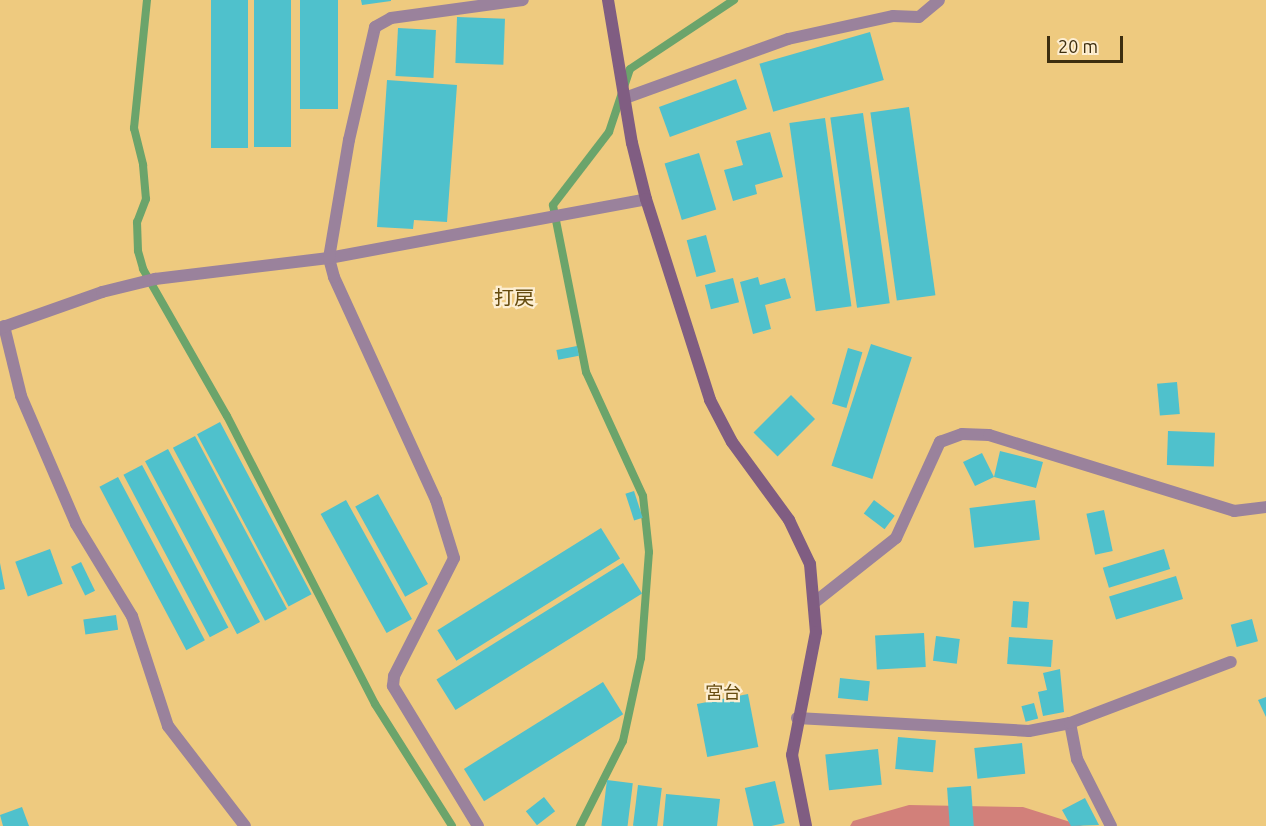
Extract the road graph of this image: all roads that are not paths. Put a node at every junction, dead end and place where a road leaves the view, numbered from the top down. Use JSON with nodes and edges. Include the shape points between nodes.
{"nodes":[{"id":1,"x":523,"y":0,"type":"edge"},
{"id":2,"x":608,"y":0,"type":"edge"},
{"id":3,"x":939,"y":0,"type":"edge"},
{"id":4,"x":625,"y":98,"type":"junction"},
{"id":5,"x":646,"y":199,"type":"junction"},
{"id":6,"x":329,"y":258,"type":"junction"},
{"id":7,"x":2,"y":327,"type":"edge"},
{"id":8,"x":1266,"y":507,"type":"edge"},
{"id":9,"x":815,"y":602,"type":"junction"},
{"id":10,"x":1231,"y":662,"type":"dead end"},
{"id":11,"x":796,"y":718,"type":"junction"},
{"id":12,"x":1070,"y":723,"type":"junction"},
{"id":13,"x":245,"y":826,"type":"edge"},
{"id":14,"x":478,"y":826,"type":"edge"},
{"id":15,"x":806,"y":826,"type":"edge"},
{"id":16,"x":1112,"y":826,"type":"edge"}],
"edges":[{"from":1,"to":6,"type":"street","via":[[391,18],[375,27],[349,140]]},
{"from":2,"to":4,"type":"street"},
{"from":3,"to":4,"type":"street","via":[[919,17],[883,17],[788,39]]},
{"from":4,"to":5,"type":"street"},
{"from":5,"to":6,"type":"street"},
{"from":5,"to":9,"type":"street","via":[[710,400],[732,441],[789,520],[810,564]]},
{"from":6,"to":7,"type":"street","via":[[155,279],[102,292]]},
{"from":6,"to":14,"type":"street","via":[[334,277],[436,500],[454,558],[394,676],[393,686]]},
{"from":7,"to":13,"type":"street","via":[[21,396],[76,524],[132,616],[168,726]]},
{"from":8,"to":9,"type":"street","via":[[1234,511],[989,435],[962,434],[940,442],[896,538]]},
{"from":9,"to":11,"type":"street","via":[[816,632]]},
{"from":10,"to":12,"type":"street"},
{"from":11,"to":12,"type":"street","via":[[1029,731]]},
{"from":11,"to":15,"type":"street","via":[[792,755]]},
{"from":12,"to":16,"type":"street","via":[[1077,759]]}]}
